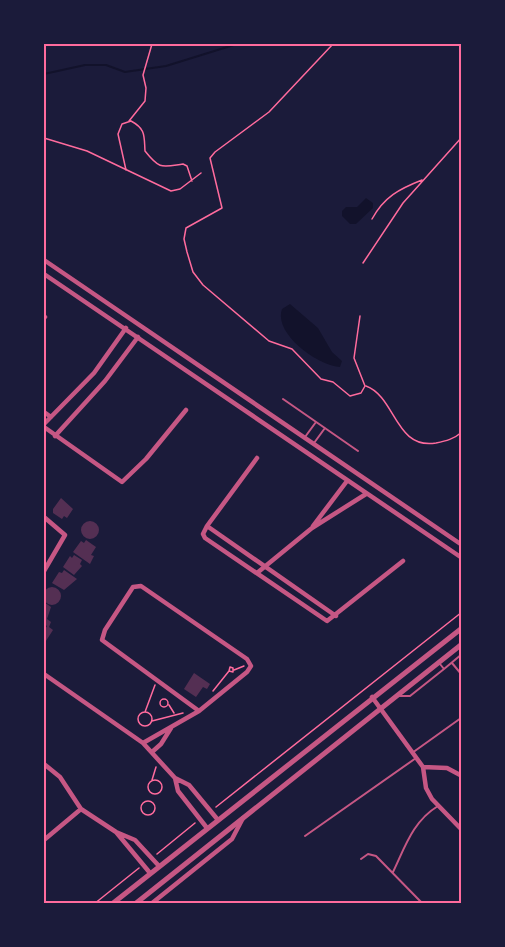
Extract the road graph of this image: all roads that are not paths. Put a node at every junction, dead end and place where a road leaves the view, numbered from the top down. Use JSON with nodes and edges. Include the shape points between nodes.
{"nodes":[{"id":1,"x":44,"y":260,"type":"edge"},
{"id":2,"x":50,"y":263,"type":"junction"},
{"id":3,"x":44,"y":274,"type":"edge"},
{"id":4,"x":126,"y":328,"type":"junction"},
{"id":5,"x":138,"y":337,"type":"junction"},
{"id":6,"x":283,"y":399,"type":"dead end"},
{"id":7,"x":262,"y":407,"type":"junction"},
{"id":8,"x":186,"y":410,"type":"dead end"},
{"id":9,"x":44,"y":412,"type":"edge"},
{"id":10,"x":51,"y":417,"type":"junction"},
{"id":11,"x":255,"y":418,"type":"junction"},
{"id":12,"x":316,"y":422,"type":"junction"},
{"id":13,"x":44,"y":425,"type":"edge"},
{"id":14,"x":325,"y":428,"type":"junction"},
{"id":15,"x":55,"y":436,"type":"junction"},
{"id":16,"x":305,"y":437,"type":"junction"},
{"id":17,"x":314,"y":443,"type":"junction"},
{"id":18,"x":358,"y":451,"type":"dead end"},
{"id":19,"x":257,"y":458,"type":"dead end"},
{"id":20,"x":347,"y":481,"type":"junction"},
{"id":21,"x":366,"y":494,"type":"junction"},
{"id":22,"x":417,"y":514,"type":"junction"},
{"id":23,"x":44,"y":517,"type":"edge"},
{"id":24,"x":410,"y":524,"type":"junction"},
{"id":25,"x":207,"y":526,"type":"junction"},
{"id":26,"x":312,"y":528,"type":"junction"},
{"id":27,"x":439,"y":530,"type":"junction"},
{"id":28,"x":432,"y":539,"type":"junction"},
{"id":29,"x":462,"y":545,"type":"edge"},
{"id":30,"x":462,"y":558,"type":"edge"},
{"id":31,"x":403,"y":561,"type":"dead end"},
{"id":32,"x":266,"y":565,"type":"junction"},
{"id":33,"x":44,"y":571,"type":"edge"},
{"id":34,"x":257,"y":573,"type":"junction"},
{"id":35,"x":336,"y":616,"type":"junction"},
{"id":36,"x":462,"y":628,"type":"edge"},
{"id":37,"x":462,"y":644,"type":"edge"},
{"id":38,"x":462,"y":654,"type":"edge"},
{"id":39,"x":438,"y":662,"type":"junction"},
{"id":40,"x":452,"y":662,"type":"junction"},
{"id":41,"x":444,"y":669,"type":"junction"},
{"id":42,"x":44,"y":674,"type":"edge"},
{"id":43,"x":462,"y":675,"type":"edge"},
{"id":44,"x":397,"y":696,"type":"junction"},
{"id":45,"x":372,"y":697,"type":"junction"},
{"id":46,"x":381,"y":709,"type":"junction"},
{"id":47,"x":199,"y":711,"type":"junction"},
{"id":48,"x":460,"y":718,"type":"edge"},
{"id":49,"x":171,"y":728,"type":"junction"},
{"id":50,"x":143,"y":743,"type":"junction"},
{"id":51,"x":152,"y":752,"type":"junction"},
{"id":52,"x":412,"y":753,"type":"junction"},
{"id":53,"x":416,"y":758,"type":"junction"},
{"id":54,"x":44,"y":764,"type":"edge"},
{"id":55,"x":423,"y":767,"type":"junction"},
{"id":56,"x":174,"y":776,"type":"junction"},
{"id":57,"x":462,"y":776,"type":"edge"},
{"id":58,"x":199,"y":797,"type":"junction"},
{"id":59,"x":190,"y":806,"type":"junction"},
{"id":60,"x":438,"y":806,"type":"junction"},
{"id":61,"x":81,"y":809,"type":"junction"},
{"id":62,"x":243,"y":818,"type":"junction"},
{"id":63,"x":218,"y":820,"type":"junction"},
{"id":64,"x":207,"y":828,"type":"junction"},
{"id":65,"x":462,"y":830,"type":"edge"},
{"id":66,"x":116,"y":832,"type":"junction"},
{"id":67,"x":305,"y":836,"type":"dead end"},
{"id":68,"x":44,"y":840,"type":"edge"},
{"id":69,"x":142,"y":846,"type":"junction"},
{"id":70,"x":134,"y":852,"type":"junction"},
{"id":71,"x":361,"y":859,"type":"dead end"},
{"id":72,"x":159,"y":866,"type":"junction"},
{"id":73,"x":393,"y":872,"type":"junction"},
{"id":74,"x":150,"y":873,"type":"junction"},
{"id":75,"x":112,"y":903,"type":"edge"},
{"id":76,"x":135,"y":903,"type":"edge"},
{"id":77,"x":151,"y":903,"type":"edge"},
{"id":78,"x":423,"y":903,"type":"edge"}],
"edges":[{"from":1,"to":2,"type":"street"},
{"from":2,"to":3,"type":"street"},
{"from":2,"to":7,"type":"street"},
{"from":3,"to":4,"type":"street"},
{"from":4,"to":5,"type":"street"},
{"from":4,"to":10,"type":"street","via":[[94,373]]},
{"from":5,"to":11,"type":"street"},
{"from":5,"to":15,"type":"street"},
{"from":6,"to":12,"type":"lane"},
{"from":7,"to":11,"type":"street"},
{"from":7,"to":16,"type":"street"},
{"from":8,"to":15,"type":"street","via":[[122,482]]},
{"from":9,"to":10,"type":"street"},
{"from":10,"to":13,"type":"street"},
{"from":11,"to":20,"type":"street"},
{"from":12,"to":14,"type":"lane"},
{"from":12,"to":16,"type":"lane"},
{"from":13,"to":15,"type":"street"},
{"from":14,"to":17,"type":"lane"},
{"from":14,"to":18,"type":"lane"},
{"from":16,"to":17,"type":"street"},
{"from":17,"to":22,"type":"street"},
{"from":19,"to":25,"type":"street"},
{"from":20,"to":21,"type":"street"},
{"from":20,"to":26,"type":"street"},
{"from":21,"to":24,"type":"street"},
{"from":21,"to":26,"type":"street"},
{"from":22,"to":24,"type":"street"},
{"from":22,"to":27,"type":"street"},
{"from":23,"to":33,"type":"street","via":[[65,535]]},
{"from":24,"to":28,"type":"street"},
{"from":25,"to":32,"type":"street"},
{"from":25,"to":34,"type":"street","via":[[204,537]]},
{"from":26,"to":32,"type":"street"},
{"from":27,"to":28,"type":"street"},
{"from":27,"to":29,"type":"street"},
{"from":28,"to":30,"type":"street"},
{"from":31,"to":35,"type":"street"},
{"from":32,"to":34,"type":"street"},
{"from":32,"to":35,"type":"street"},
{"from":34,"to":35,"type":"street","via":[[326,621]]},
{"from":36,"to":45,"type":"street"},
{"from":37,"to":39,"type":"street"},
{"from":38,"to":40,"type":"lane"},
{"from":39,"to":41,"type":"lane"},
{"from":39,"to":44,"type":"street"},
{"from":40,"to":41,"type":"lane"},
{"from":40,"to":43,"type":"lane"},
{"from":41,"to":44,"type":"lane","via":[[410,696]]},
{"from":42,"to":50,"type":"street"},
{"from":44,"to":46,"type":"street"},
{"from":45,"to":46,"type":"street"},
{"from":45,"to":63,"type":"street"},
{"from":46,"to":52,"type":"street"},
{"from":46,"to":62,"type":"street"},
{"from":47,"to":47,"type":"street","via":[[101,639],[136,586],[250,664],[249,671]]},
{"from":47,"to":49,"type":"street"},
{"from":48,"to":52,"type":"lane"},
{"from":49,"to":50,"type":"street"},
{"from":49,"to":51,"type":"street"},
{"from":50,"to":51,"type":"street"},
{"from":51,"to":56,"type":"street"},
{"from":52,"to":53,"type":"street"},
{"from":53,"to":55,"type":"street"},
{"from":53,"to":67,"type":"lane"},
{"from":54,"to":61,"type":"street","via":[[64,780]]},
{"from":55,"to":57,"type":"street","via":[[447,768]]},
{"from":55,"to":60,"type":"street","via":[[426,788]]},
{"from":56,"to":58,"type":"street"},
{"from":56,"to":59,"type":"street","via":[[178,791]]},
{"from":58,"to":59,"type":"street"},
{"from":58,"to":63,"type":"street"},
{"from":59,"to":64,"type":"street"},
{"from":60,"to":65,"type":"street"},
{"from":60,"to":73,"type":"lane","via":[[414,828]]},
{"from":61,"to":66,"type":"street"},
{"from":61,"to":68,"type":"street"},
{"from":62,"to":76,"type":"street"},
{"from":62,"to":77,"type":"street","via":[[232,839]]},
{"from":63,"to":64,"type":"street"},
{"from":64,"to":72,"type":"street"},
{"from":66,"to":69,"type":"street"},
{"from":66,"to":70,"type":"street"},
{"from":69,"to":70,"type":"street"},
{"from":69,"to":72,"type":"street"},
{"from":70,"to":74,"type":"street"},
{"from":71,"to":73,"type":"lane","via":[[374,855]]},
{"from":72,"to":74,"type":"street"},
{"from":73,"to":78,"type":"lane"},
{"from":74,"to":75,"type":"street"}]}
